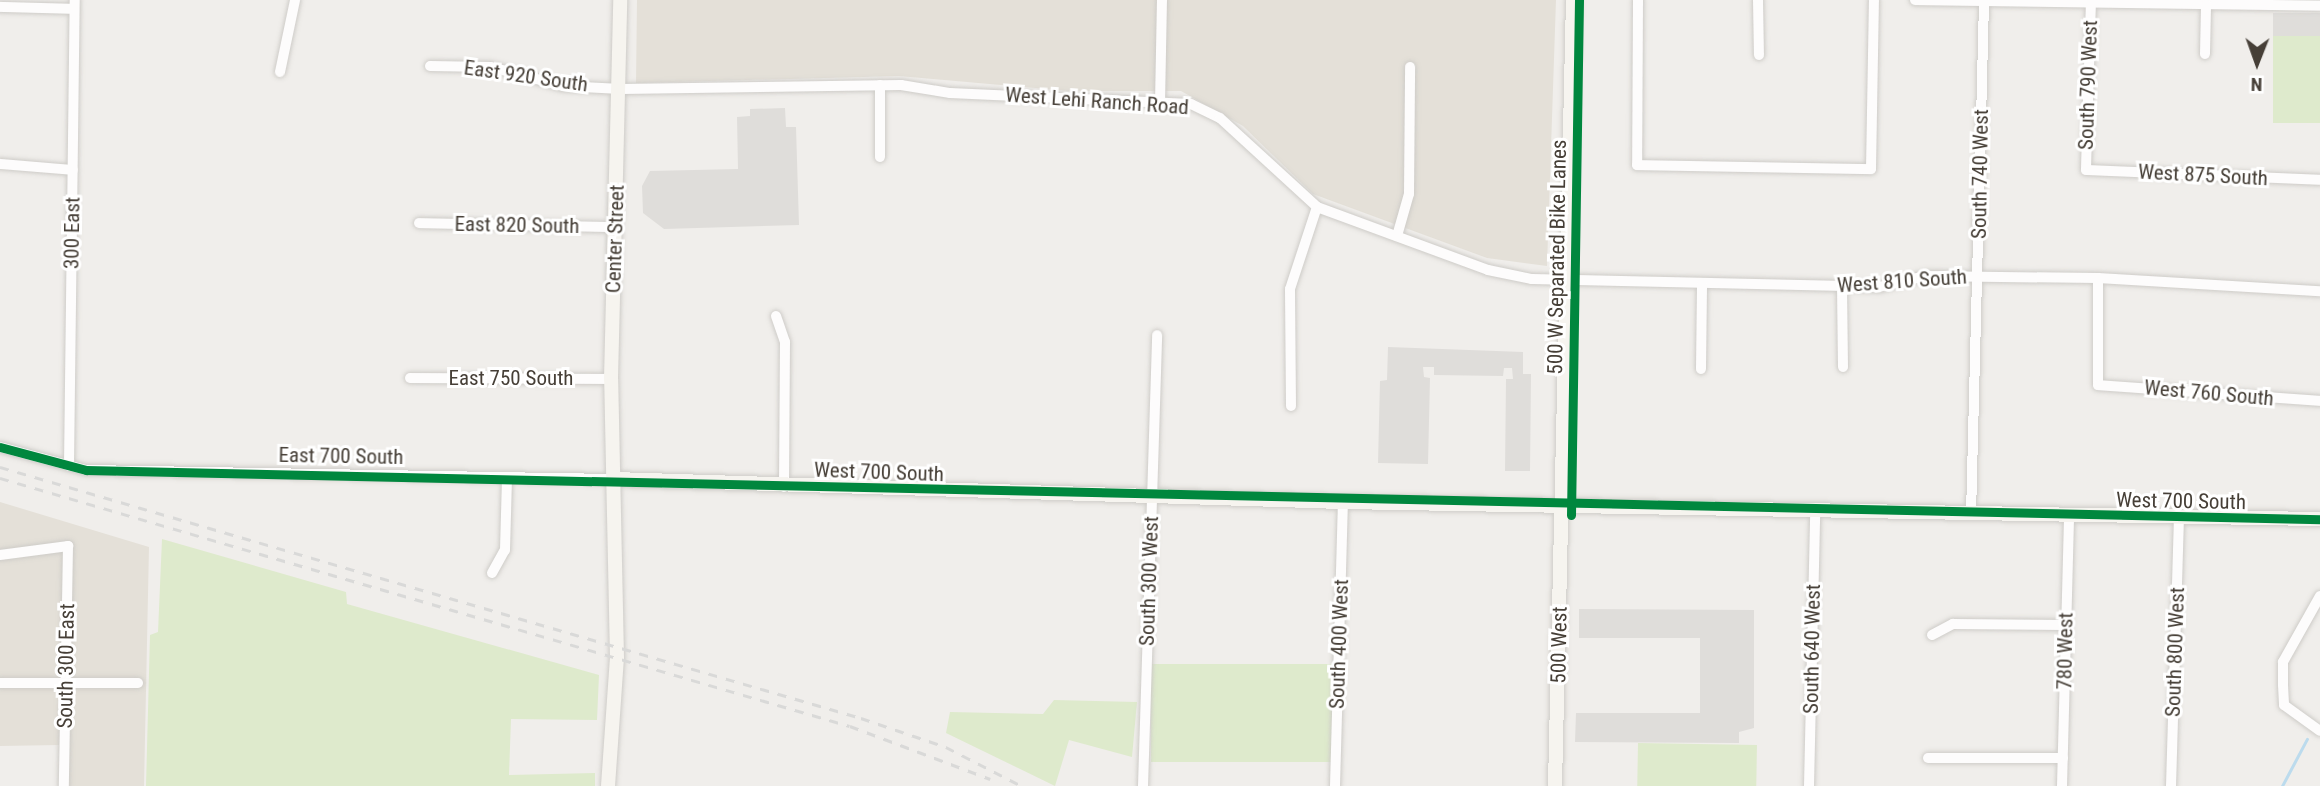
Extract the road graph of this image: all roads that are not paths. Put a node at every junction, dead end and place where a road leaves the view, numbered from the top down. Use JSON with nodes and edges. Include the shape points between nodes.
{"nodes":[{"id":1,"x":295,"y":0,"type":"edge"},
{"id":2,"x":621,"y":0,"type":"edge"},
{"id":3,"x":1162,"y":0,"type":"edge"},
{"id":4,"x":1573,"y":0,"type":"edge"},
{"id":5,"x":1638,"y":0,"type":"edge"},
{"id":6,"x":1758,"y":0,"type":"edge"},
{"id":7,"x":1874,"y":0,"type":"edge"},
{"id":8,"x":1915,"y":0,"type":"edge"},
{"id":9,"x":1984,"y":2,"type":"junction"},
{"id":10,"x":2090,"y":2,"type":"edge"},
{"id":11,"x":74,"y":5,"type":"edge"},
{"id":12,"x":2206,"y":5,"type":"junction"},
{"id":13,"x":2320,"y":6,"type":"edge"},
{"id":14,"x":0,"y":8,"type":"edge"},
{"id":15,"x":2205,"y":54,"type":"dead end"},
{"id":16,"x":1759,"y":55,"type":"dead end"},
{"id":17,"x":430,"y":65,"type":"dead end"},
{"id":18,"x":1410,"y":67,"type":"dead end"},
{"id":19,"x":280,"y":72,"type":"dead end"},
{"id":20,"x":880,"y":85,"type":"junction"},
{"id":21,"x":621,"y":89,"type":"junction"},
{"id":22,"x":1160,"y":103,"type":"junction"},
{"id":23,"x":880,"y":157,"type":"dead end"},
{"id":24,"x":0,"y":164,"type":"edge"},
{"id":25,"x":73,"y":170,"type":"junction"},
{"id":26,"x":2085,"y":170,"type":"joint"},
{"id":27,"x":2320,"y":180,"type":"edge"},
{"id":28,"x":1317,"y":207,"type":"junction"},
{"id":29,"x":419,"y":223,"type":"dead end"},
{"id":30,"x":615,"y":227,"type":"junction"},
{"id":31,"x":1397,"y":236,"type":"junction"},
{"id":32,"x":1978,"y":277,"type":"junction"},
{"id":33,"x":2098,"y":278,"type":"junction"},
{"id":34,"x":1567,"y":282,"type":"junction"},
{"id":35,"x":1702,"y":284,"type":"junction"},
{"id":36,"x":1843,"y":286,"type":"junction"},
{"id":37,"x":2320,"y":290,"type":"edge"},
{"id":38,"x":776,"y":316,"type":"dead end"},
{"id":39,"x":1157,"y":335,"type":"dead end"},
{"id":40,"x":1843,"y":367,"type":"dead end"},
{"id":41,"x":1701,"y":369,"type":"dead end"},
{"id":42,"x":410,"y":378,"type":"dead end"},
{"id":43,"x":611,"y":379,"type":"junction"},
{"id":44,"x":2320,"y":401,"type":"edge"},
{"id":45,"x":1291,"y":406,"type":"dead end"},
{"id":46,"x":0,"y":447,"type":"edge"},
{"id":47,"x":69,"y":466,"type":"junction"},
{"id":48,"x":506,"y":477,"type":"junction"},
{"id":49,"x":614,"y":479,"type":"junction"},
{"id":50,"x":784,"y":487,"type":"junction"},
{"id":51,"x":1152,"y":497,"type":"junction"},
{"id":52,"x":1343,"y":502,"type":"junction"},
{"id":53,"x":1563,"y":504,"type":"junction"},
{"id":54,"x":1815,"y":512,"type":"junction"},
{"id":55,"x":1971,"y":515,"type":"junction"},
{"id":56,"x":2069,"y":516,"type":"junction"},
{"id":57,"x":2179,"y":519,"type":"junction"},
{"id":58,"x":2320,"y":519,"type":"edge"},
{"id":59,"x":0,"y":555,"type":"edge"},
{"id":60,"x":492,"y":572,"type":"dead end"},
{"id":61,"x":2320,"y":596,"type":"edge"},
{"id":62,"x":2065,"y":625,"type":"junction"},
{"id":63,"x":1932,"y":635,"type":"dead end"},
{"id":64,"x":66,"y":682,"type":"junction"},
{"id":65,"x":0,"y":683,"type":"edge"},
{"id":66,"x":138,"y":683,"type":"dead end"},
{"id":67,"x":2320,"y":731,"type":"edge"},
{"id":68,"x":1928,"y":758,"type":"dead end"},
{"id":69,"x":2063,"y":758,"type":"junction"},
{"id":70,"x":64,"y":786,"type":"edge"},
{"id":71,"x":608,"y":786,"type":"edge"},
{"id":72,"x":1143,"y":786,"type":"edge"},
{"id":73,"x":1335,"y":786,"type":"edge"},
{"id":74,"x":1555,"y":786,"type":"edge"},
{"id":75,"x":1809,"y":786,"type":"edge"},
{"id":76,"x":2062,"y":786,"type":"edge"},
{"id":77,"x":2171,"y":786,"type":"edge"}],
"edges":[{"from":1,"to":19,"type":"street"},
{"from":2,"to":21,"type":"street","name":"Center Street"},
{"from":3,"to":22,"type":"street"},
{"from":4,"to":34,"type":"street"},
{"from":5,"to":7,"type":"street","via":[[1637,165],[1871,169]]},
{"from":6,"to":16,"type":"street"},
{"from":8,"to":9,"type":"street"},
{"from":9,"to":10,"type":"street"},
{"from":9,"to":32,"type":"street","name":"South 740 West"},
{"from":10,"to":12,"type":"street"},
{"from":10,"to":26,"type":"street","name":"South 790 West"},
{"from":11,"to":14,"type":"street"},
{"from":11,"to":25,"type":"street","name":"300 East"},
{"from":12,"to":13,"type":"street"},
{"from":12,"to":15,"type":"street"},
{"from":17,"to":21,"type":"street","name":"East 920 South","via":[[491,67],[563,86]]},
{"from":18,"to":31,"type":"street","via":[[1409,194]]},
{"from":20,"to":21,"type":"street","name":"West Lehi Ranch Road"},
{"from":20,"to":22,"type":"street","name":"West Lehi Ranch Road"},
{"from":20,"to":23,"type":"street"},
{"from":21,"to":30,"type":"street","name":"Center Street"},
{"from":22,"to":28,"type":"street","name":"West Lehi Ranch Road","via":[[1191,104],[1220,118]]},
{"from":24,"to":25,"type":"street"},
{"from":25,"to":47,"type":"street","name":"300 East"},
{"from":26,"to":27,"type":"street","name":"West 875 South"},
{"from":28,"to":31,"type":"street","name":"West Lehi Ranch Road"},
{"from":28,"to":45,"type":"street","via":[[1290,289]]},
{"from":29,"to":30,"type":"street","name":"East 820 South"},
{"from":30,"to":43,"type":"street","name":"Center Street"},
{"from":31,"to":34,"type":"street","name":"West Lehi Ranch Road","via":[[1488,270]]},
{"from":32,"to":33,"type":"street","name":"West 810 South"},
{"from":32,"to":36,"type":"street","name":"West 810 South"},
{"from":32,"to":55,"type":"street","name":"South 740 West"},
{"from":33,"to":37,"type":"street","name":"West 810 South"},
{"from":33,"to":44,"type":"street","name":"West 760 South","via":[[2098,385]]},
{"from":34,"to":35,"type":"street","name":"West 810 South"},
{"from":34,"to":53,"type":"street","name":"500 West"},
{"from":35,"to":36,"type":"street","name":"West 810 South"},
{"from":35,"to":41,"type":"street"},
{"from":36,"to":40,"type":"street"},
{"from":38,"to":50,"type":"street","via":[[785,342]]},
{"from":39,"to":51,"type":"street","name":"South 300 West"},
{"from":42,"to":43,"type":"street","name":"East 750 South"},
{"from":43,"to":49,"type":"street","name":"Center Street"},
{"from":46,"to":47,"type":"street","name":"East 700 South"},
{"from":47,"to":48,"type":"street","name":"East 700 South"},
{"from":48,"to":49,"type":"street","name":"East 700 South"},
{"from":48,"to":60,"type":"street","via":[[505,550]]},
{"from":49,"to":50,"type":"street","name":"West 700 South"},
{"from":49,"to":71,"type":"street","name":"Center Street"},
{"from":50,"to":51,"type":"street","name":"West 700 South"},
{"from":51,"to":52,"type":"street","name":"West 700 South"},
{"from":51,"to":72,"type":"street","name":"South 300 West"},
{"from":52,"to":53,"type":"street","name":"West 700 South"},
{"from":52,"to":73,"type":"street","name":"South 400 West"},
{"from":53,"to":54,"type":"street","name":"West 700 South"},
{"from":53,"to":74,"type":"street","name":"500 West"},
{"from":54,"to":55,"type":"street","name":"West 700 South"},
{"from":54,"to":75,"type":"street","name":"South 640 West"},
{"from":55,"to":56,"type":"street","name":"West 700 South"},
{"from":56,"to":57,"type":"street","name":"West 700 South"},
{"from":56,"to":62,"type":"street","name":"780 West"},
{"from":57,"to":58,"type":"street","name":"West 700 South"},
{"from":57,"to":77,"type":"street","name":"South 800 West"},
{"from":59,"to":64,"type":"street","name":"South 300 East","via":[[68,546]]},
{"from":61,"to":67,"type":"street","via":[[2283,662],[2283,685],[2284,705]]},
{"from":62,"to":63,"type":"street","via":[[1953,624]]},
{"from":62,"to":69,"type":"street","name":"780 West"},
{"from":64,"to":65,"type":"street"},
{"from":64,"to":66,"type":"street"},
{"from":64,"to":70,"type":"street","name":"South 300 East"},
{"from":68,"to":69,"type":"street"},
{"from":69,"to":76,"type":"street","name":"780 West"}]}
